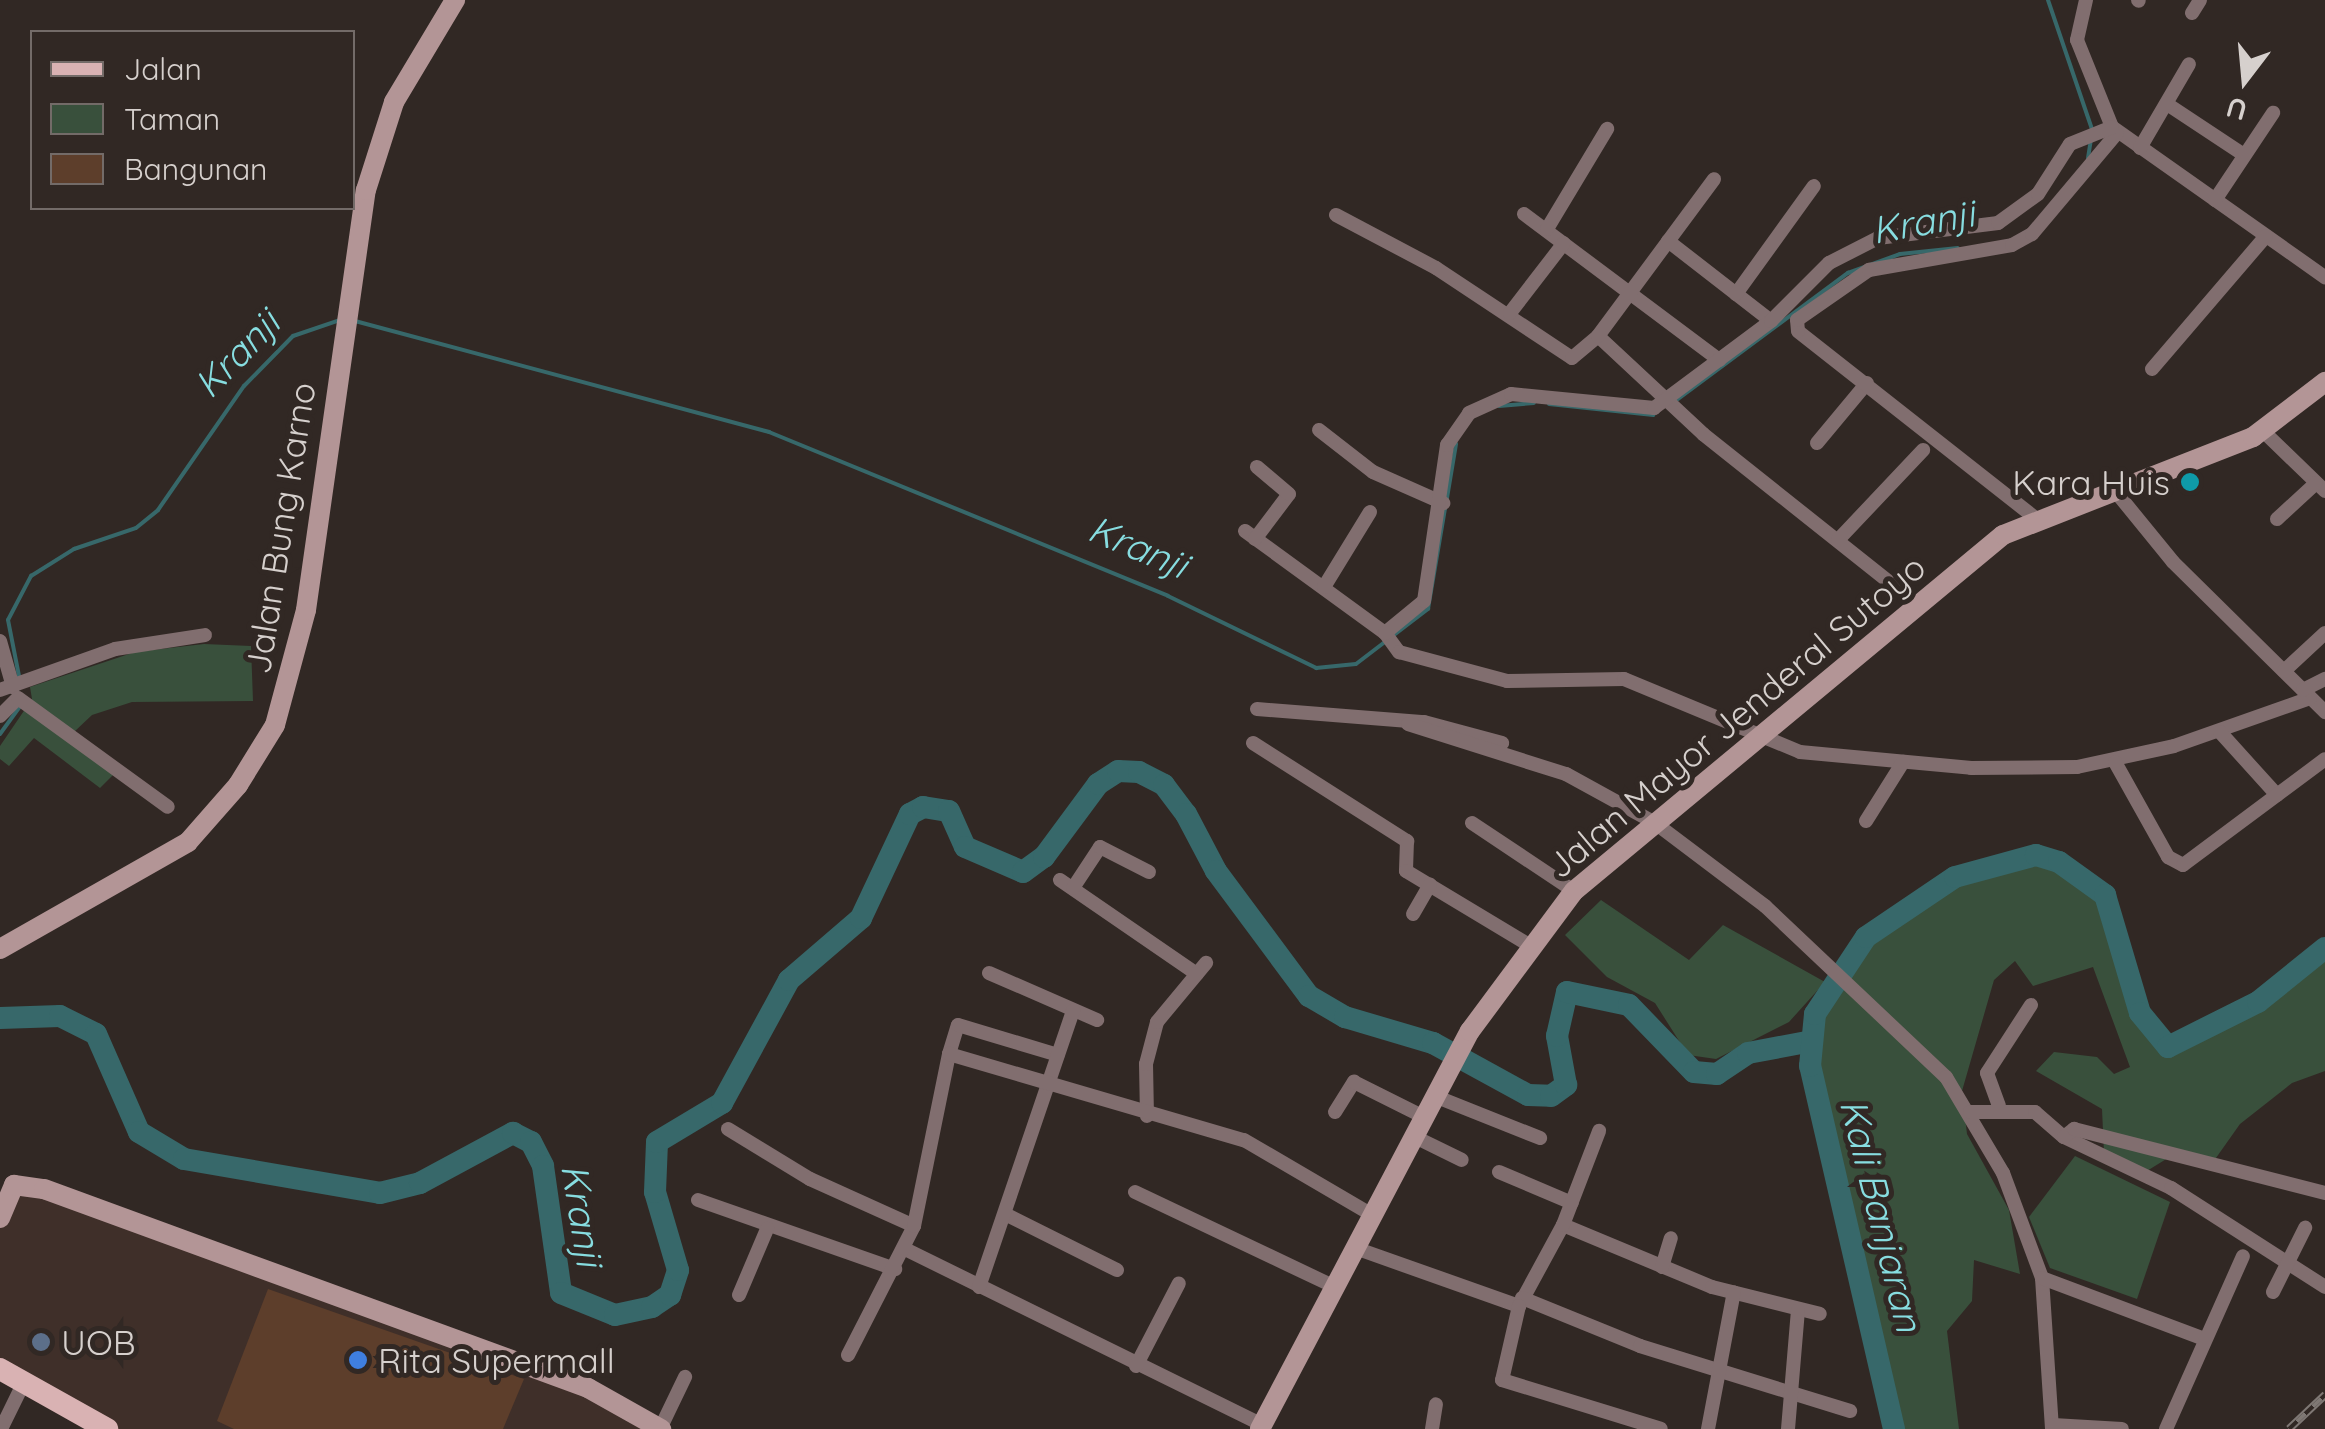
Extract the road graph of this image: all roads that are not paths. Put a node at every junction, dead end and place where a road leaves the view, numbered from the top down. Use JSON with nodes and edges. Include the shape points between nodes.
{"nodes":[{"id":1,"x":455,"y":0,"type":"edge"},
{"id":2,"x":2086,"y":0,"type":"edge"},
{"id":3,"x":2189,"y":64,"type":"dead end"},
{"id":4,"x":2167,"y":104,"type":"junction"},
{"id":5,"x":2272,"y":113,"type":"dead end"},
{"id":6,"x":1606,"y":129,"type":"dead end"},
{"id":7,"x":2114,"y":130,"type":"junction"},
{"id":8,"x":2140,"y":148,"type":"junction"},
{"id":9,"x":2244,"y":155,"type":"junction"},
{"id":10,"x":1714,"y":179,"type":"dead end"},
{"id":11,"x":1814,"y":186,"type":"dead end"},
{"id":12,"x":2215,"y":200,"type":"junction"},
{"id":13,"x":1524,"y":214,"type":"dead end"},
{"id":14,"x":1336,"y":215,"type":"dead end"},
{"id":15,"x":1547,"y":229,"type":"junction"},
{"id":16,"x":2266,"y":236,"type":"junction"},
{"id":17,"x":1668,"y":241,"type":"junction"},
{"id":18,"x":1564,"y":243,"type":"junction"},
{"id":19,"x":2322,"y":270,"type":"edge"},
{"id":20,"x":1634,"y":291,"type":"junction"},
{"id":21,"x":1736,"y":294,"type":"junction"},
{"id":22,"x":1510,"y":314,"type":"junction"},
{"id":23,"x":1770,"y":321,"type":"junction"},
{"id":24,"x":1598,"y":336,"type":"junction"},
{"id":25,"x":1719,"y":360,"type":"junction"},
{"id":26,"x":2152,"y":369,"type":"dead end"},
{"id":27,"x":2325,"y":382,"type":"edge"},
{"id":28,"x":1867,"y":383,"type":"junction"},
{"id":29,"x":1670,"y":400,"type":"junction"},
{"id":30,"x":1319,"y":430,"type":"dead end"},
{"id":31,"x":2264,"y":432,"type":"junction"},
{"id":32,"x":1817,"y":443,"type":"dead end"},
{"id":33,"x":1923,"y":450,"type":"dead end"},
{"id":34,"x":1257,"y":467,"type":"dead end"},
{"id":35,"x":2321,"y":487,"type":"edge"},
{"id":36,"x":2116,"y":492,"type":"junction"},
{"id":37,"x":1442,"y":503,"type":"junction"},
{"id":38,"x":1370,"y":512,"type":"dead end"},
{"id":39,"x":2034,"y":517,"type":"junction"},
{"id":40,"x":2276,"y":519,"type":"dead end"},
{"id":41,"x":1838,"y":540,"type":"junction"},
{"id":42,"x":1324,"y":587,"type":"junction"},
{"id":43,"x":1919,"y":606,"type":"junction"},
{"id":44,"x":2325,"y":632,"type":"edge"},
{"id":45,"x":206,"y":635,"type":"dead end"},
{"id":46,"x":1388,"y":638,"type":"junction"},
{"id":47,"x":0,"y":641,"type":"edge"},
{"id":48,"x":2284,"y":671,"type":"junction"},
{"id":49,"x":16,"y":679,"type":"junction"},
{"id":50,"x":2325,"y":680,"type":"edge"},
{"id":51,"x":2306,"y":694,"type":"junction"},
{"id":52,"x":14,"y":698,"type":"edge"},
{"id":53,"x":1257,"y":709,"type":"dead end"},
{"id":54,"x":2325,"y":712,"type":"edge"},
{"id":55,"x":0,"y":716,"type":"edge"},
{"id":56,"x":2220,"y":732,"type":"junction"},
{"id":57,"x":1756,"y":737,"type":"junction"},
{"id":58,"x":1252,"y":744,"type":"dead end"},
{"id":59,"x":2325,"y":759,"type":"edge"},
{"id":60,"x":1904,"y":762,"type":"junction"},
{"id":61,"x":2115,"y":762,"type":"junction"},
{"id":62,"x":2277,"y":795,"type":"junction"},
{"id":63,"x":168,"y":808,"type":"dead end"},
{"id":64,"x":1658,"y":820,"type":"junction"},
{"id":65,"x":1866,"y":821,"type":"dead end"},
{"id":66,"x":1472,"y":823,"type":"dead end"},
{"id":67,"x":1150,"y":872,"type":"dead end"},
{"id":68,"x":1430,"y":884,"type":"junction"},
{"id":69,"x":1574,"y":891,"type":"junction"},
{"id":70,"x":1412,"y":914,"type":"dead end"},
{"id":71,"x":1529,"y":944,"type":"junction"},
{"id":72,"x":0,"y":949,"type":"edge"},
{"id":73,"x":989,"y":973,"type":"dead end"},
{"id":74,"x":2032,"y":1005,"type":"dead end"},
{"id":75,"x":1073,"y":1011,"type":"junction"},
{"id":76,"x":1096,"y":1020,"type":"dead end"},
{"id":77,"x":950,"y":1054,"type":"junction"},
{"id":78,"x":1058,"y":1056,"type":"junction"},
{"id":79,"x":1048,"y":1086,"type":"junction"},
{"id":80,"x":1437,"y":1096,"type":"junction"},
{"id":81,"x":1998,"y":1106,"type":"junction"},
{"id":82,"x":1335,"y":1112,"type":"dead end"},
{"id":83,"x":1970,"y":1112,"type":"junction"},
{"id":84,"x":1147,"y":1116,"type":"junction"},
{"id":85,"x":1420,"y":1127,"type":"junction"},
{"id":86,"x":728,"y":1129,"type":"dead end"},
{"id":87,"x":1600,"y":1131,"type":"dead end"},
{"id":88,"x":2064,"y":1137,"type":"junction"},
{"id":89,"x":1540,"y":1138,"type":"dead end"},
{"id":90,"x":1462,"y":1160,"type":"dead end"},
{"id":91,"x":1499,"y":1172,"type":"dead end"},
{"id":92,"x":1135,"y":1192,"type":"dead end"},
{"id":93,"x":2325,"y":1193,"type":"edge"},
{"id":94,"x":698,"y":1200,"type":"dead end"},
{"id":95,"x":1572,"y":1203,"type":"junction"},
{"id":96,"x":1006,"y":1215,"type":"junction"},
{"id":97,"x":1374,"y":1216,"type":"junction"},
{"id":98,"x":0,"y":1218,"type":"edge"},
{"id":99,"x":1563,"y":1224,"type":"junction"},
{"id":100,"x":914,"y":1226,"type":"junction"},
{"id":101,"x":767,"y":1228,"type":"junction"},
{"id":102,"x":2305,"y":1228,"type":"dead end"},
{"id":103,"x":1671,"y":1238,"type":"dead end"},
{"id":104,"x":904,"y":1249,"type":"junction"},
{"id":105,"x":1358,"y":1249,"type":"junction"},
{"id":106,"x":2244,"y":1256,"type":"dead end"},
{"id":107,"x":2288,"y":1263,"type":"junction"},
{"id":108,"x":1662,"y":1267,"type":"junction"},
{"id":109,"x":896,"y":1269,"type":"junction"},
{"id":110,"x":1117,"y":1270,"type":"dead end"},
{"id":111,"x":2042,"y":1278,"type":"junction"},
{"id":112,"x":1179,"y":1283,"type":"dead end"},
{"id":113,"x":2325,"y":1286,"type":"edge"},
{"id":114,"x":1334,"y":1287,"type":"junction"},
{"id":115,"x":979,"y":1288,"type":"junction"},
{"id":116,"x":1734,"y":1292,"type":"junction"},
{"id":117,"x":2273,"y":1292,"type":"dead end"},
{"id":118,"x":740,"y":1294,"type":"dead end"},
{"id":119,"x":1520,"y":1302,"type":"junction"},
{"id":120,"x":1798,"y":1310,"type":"junction"},
{"id":121,"x":1820,"y":1314,"type":"dead end"},
{"id":122,"x":2202,"y":1338,"type":"junction"},
{"id":123,"x":848,"y":1354,"type":"dead end"},
{"id":124,"x":1136,"y":1366,"type":"junction"},
{"id":125,"x":0,"y":1368,"type":"edge"},
{"id":126,"x":1720,"y":1374,"type":"junction"},
{"id":127,"x":684,"y":1377,"type":"dead end"},
{"id":128,"x":24,"y":1382,"type":"junction"},
{"id":129,"x":1791,"y":1392,"type":"junction"},
{"id":130,"x":1436,"y":1404,"type":"dead end"},
{"id":131,"x":1850,"y":1411,"type":"dead end"},
{"id":132,"x":1261,"y":1427,"type":"edge"},
{"id":133,"x":2052,"y":1427,"type":"edge"},
{"id":134,"x":1,"y":1429,"type":"edge"},
{"id":135,"x":108,"y":1429,"type":"edge"},
{"id":136,"x":660,"y":1429,"type":"edge"},
{"id":137,"x":1432,"y":1429,"type":"edge"},
{"id":138,"x":1661,"y":1429,"type":"edge"},
{"id":139,"x":1708,"y":1429,"type":"edge"},
{"id":140,"x":1788,"y":1429,"type":"edge"},
{"id":141,"x":2122,"y":1429,"type":"edge"},
{"id":142,"x":2166,"y":1429,"type":"edge"}],
"edges":[{"from":1,"to":72,"type":"main road","name":"Jalan Bung Karno","via":[[394,102],[366,190],[306,610],[275,725],[188,842]]},
{"from":2,"to":7,"type":"street","via":[[2077,40]]},
{"from":3,"to":4,"type":"street"},
{"from":4,"to":8,"type":"street"},
{"from":4,"to":9,"type":"street"},
{"from":5,"to":9,"type":"street"},
{"from":6,"to":15,"type":"street"},
{"from":7,"to":8,"type":"street"},
{"from":7,"to":23,"type":"street","via":[[2070,144],[2015,215],[1860,244]]},
{"from":7,"to":28,"type":"street","via":[[2032,234],[2012,245],[1869,270],[1800,316],[1798,331]]},
{"from":8,"to":12,"type":"street"},
{"from":9,"to":12,"type":"street"},
{"from":10,"to":17,"type":"street"},
{"from":11,"to":21,"type":"street"},
{"from":12,"to":16,"type":"street"},
{"from":13,"to":15,"type":"street"},
{"from":14,"to":22,"type":"street"},
{"from":15,"to":18,"type":"street"},
{"from":16,"to":19,"type":"street"},
{"from":16,"to":26,"type":"street"},
{"from":17,"to":20,"type":"street"},
{"from":17,"to":21,"type":"street"},
{"from":18,"to":20,"type":"street"},
{"from":18,"to":22,"type":"street"},
{"from":20,"to":24,"type":"street"},
{"from":20,"to":25,"type":"street"},
{"from":21,"to":23,"type":"street"},
{"from":22,"to":24,"type":"street","via":[[1572,358]]},
{"from":23,"to":25,"type":"street"},
{"from":24,"to":29,"type":"street"},
{"from":25,"to":29,"type":"street"},
{"from":27,"to":31,"type":"main road","name":"Jalan Mayor Jenderal Sutoyo"},
{"from":28,"to":32,"type":"street"},
{"from":28,"to":39,"type":"street"},
{"from":29,"to":37,"type":"street","via":[[1639,410],[1529,394],[1494,398],[1469,413],[1447,445]]},
{"from":29,"to":41,"type":"street"},
{"from":30,"to":37,"type":"street","via":[[1373,472]]},
{"from":31,"to":35,"type":"street"},
{"from":31,"to":36,"type":"main road","name":"Jalan Mayor Jenderal Sutoyo"},
{"from":33,"to":41,"type":"street"},
{"from":34,"to":42,"type":"street","via":[[1289,494],[1250,535]]},
{"from":35,"to":40,"type":"street"},
{"from":36,"to":39,"type":"main road","name":"Jalan Mayor Jenderal Sutoyo"},
{"from":36,"to":48,"type":"street","via":[[2174,562]]},
{"from":37,"to":46,"type":"street","via":[[1424,601]]},
{"from":38,"to":42,"type":"street"},
{"from":39,"to":43,"type":"main road","name":"Jalan Mayor Jenderal Sutoyo"},
{"from":41,"to":43,"type":"street"},
{"from":42,"to":46,"type":"street"},
{"from":43,"to":57,"type":"main road","name":"Jalan Mayor Jenderal Sutoyo"},
{"from":44,"to":48,"type":"street"},
{"from":45,"to":49,"type":"street"},
{"from":46,"to":57,"type":"street","via":[[1507,682],[1624,679]]},
{"from":47,"to":49,"type":"street"},
{"from":48,"to":51,"type":"street"},
{"from":49,"to":52,"type":"street"},
{"from":50,"to":51,"type":"street"},
{"from":51,"to":54,"type":"street"},
{"from":51,"to":56,"type":"street"},
{"from":52,"to":55,"type":"street"},
{"from":52,"to":63,"type":"street"},
{"from":53,"to":64,"type":"street","via":[[1408,724],[1518,747]]},
{"from":56,"to":61,"type":"street"},
{"from":56,"to":62,"type":"street"},
{"from":57,"to":60,"type":"street","via":[[1800,752]]},
{"from":57,"to":64,"type":"main road","name":"Jalan Mayor Jenderal Sutoyo"},
{"from":58,"to":68,"type":"street","via":[[1407,841],[1404,868]]},
{"from":59,"to":62,"type":"street"},
{"from":60,"to":61,"type":"street","via":[[2009,770]]},
{"from":60,"to":65,"type":"street"},
{"from":61,"to":62,"type":"street","via":[[2168,858],[2183,865]]},
{"from":64,"to":69,"type":"main road","name":"Jalan Mayor Jenderal Sutoyo"},
{"from":64,"to":83,"type":"street","via":[[1870,1002]]},
{"from":66,"to":69,"type":"street"},
{"from":67,"to":84,"type":"street","via":[[1100,847],[1066,884],[1201,968],[1158,1022],[1146,1064]]},
{"from":68,"to":70,"type":"street"},
{"from":68,"to":71,"type":"street"},
{"from":69,"to":71,"type":"main road","name":"Jalan Mayor Jenderal Sutoyo"},
{"from":71,"to":80,"type":"main road","name":"Jalan Mayor Jenderal Sutoyo","via":[[1470,1030]]},
{"from":73,"to":75,"type":"street"},
{"from":74,"to":81,"type":"street","via":[[1987,1073]]},
{"from":75,"to":76,"type":"street"},
{"from":75,"to":78,"type":"street"},
{"from":77,"to":78,"type":"street","via":[[958,1025]]},
{"from":77,"to":79,"type":"street"},
{"from":77,"to":100,"type":"street"},
{"from":78,"to":79,"type":"street"},
{"from":79,"to":84,"type":"street"},
{"from":79,"to":96,"type":"street"},
{"from":80,"to":85,"type":"main road","name":"Jalan Mayor Jenderal Sutoyo"},
{"from":80,"to":89,"type":"street"},
{"from":81,"to":83,"type":"street"},
{"from":81,"to":88,"type":"street","via":[[2036,1112]]},
{"from":82,"to":85,"type":"street","via":[[1354,1082]]},
{"from":83,"to":111,"type":"street","via":[[2003,1173]]},
{"from":84,"to":97,"type":"street","via":[[1244,1140]]},
{"from":85,"to":90,"type":"street"},
{"from":85,"to":97,"type":"main road","name":"Jalan Mayor Jenderal Sutoyo"},
{"from":86,"to":100,"type":"street","via":[[810,1179]]},
{"from":87,"to":95,"type":"street"},
{"from":88,"to":93,"type":"street","via":[[2074,1129]]},
{"from":88,"to":107,"type":"street","via":[[2171,1188]]},
{"from":91,"to":95,"type":"street"},
{"from":92,"to":114,"type":"street"},
{"from":94,"to":101,"type":"street"},
{"from":95,"to":99,"type":"street"},
{"from":96,"to":110,"type":"street"},
{"from":96,"to":115,"type":"street"},
{"from":97,"to":105,"type":"main road","name":"Jalan Mayor Jenderal Sutoyo"},
{"from":98,"to":136,"type":"main road","via":[[14,1185],[44,1190],[588,1388]]},
{"from":99,"to":108,"type":"street"},
{"from":99,"to":119,"type":"street"},
{"from":100,"to":104,"type":"street"},
{"from":101,"to":109,"type":"street"},
{"from":101,"to":118,"type":"street"},
{"from":102,"to":107,"type":"street"},
{"from":103,"to":108,"type":"street"},
{"from":104,"to":109,"type":"street"},
{"from":104,"to":115,"type":"street"},
{"from":105,"to":114,"type":"main road","name":"Jalan Mayor Jenderal Sutoyo"},
{"from":105,"to":119,"type":"street"},
{"from":106,"to":122,"type":"street"},
{"from":107,"to":113,"type":"street"},
{"from":107,"to":117,"type":"street"},
{"from":108,"to":116,"type":"street"},
{"from":109,"to":123,"type":"street"},
{"from":111,"to":122,"type":"street"},
{"from":111,"to":133,"type":"street"},
{"from":112,"to":124,"type":"street"},
{"from":114,"to":132,"type":"main road","name":"Jalan Mayor Jenderal Sutoyo"},
{"from":115,"to":124,"type":"street"},
{"from":116,"to":120,"type":"street"},
{"from":116,"to":126,"type":"street"},
{"from":119,"to":126,"type":"street"},
{"from":119,"to":138,"type":"street","via":[[1502,1380]]},
{"from":120,"to":121,"type":"street"},
{"from":120,"to":129,"type":"street"},
{"from":122,"to":142,"type":"street"},
{"from":124,"to":132,"type":"street"},
{"from":125,"to":128,"type":"main road"},
{"from":126,"to":129,"type":"street"},
{"from":126,"to":139,"type":"street"},
{"from":127,"to":136,"type":"street"},
{"from":128,"to":134,"type":"street"},
{"from":128,"to":135,"type":"main road"},
{"from":129,"to":131,"type":"street"},
{"from":129,"to":140,"type":"street"},
{"from":130,"to":137,"type":"street"},
{"from":133,"to":141,"type":"street"}]}
